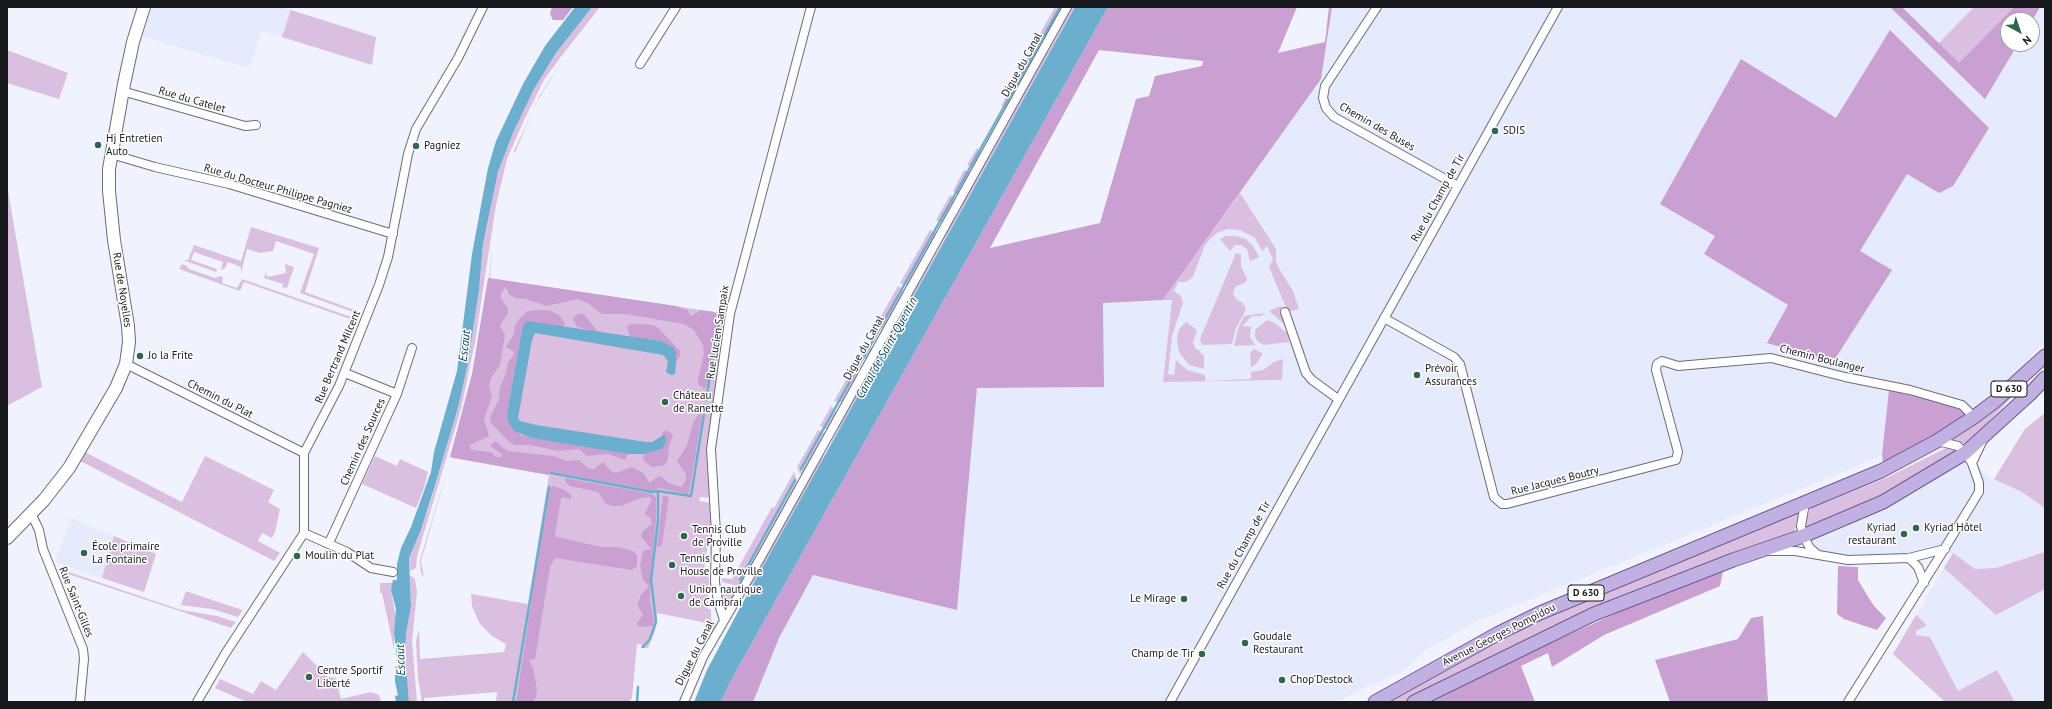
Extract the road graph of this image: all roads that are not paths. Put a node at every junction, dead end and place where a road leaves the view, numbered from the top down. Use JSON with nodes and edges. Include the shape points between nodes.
{"nodes":[{"id":1,"x":144,"y":7,"type":"edge"},
{"id":2,"x":483,"y":7,"type":"edge"},
{"id":3,"x":676,"y":7,"type":"edge"},
{"id":4,"x":811,"y":7,"type":"edge"},
{"id":5,"x":1067,"y":7,"type":"edge"},
{"id":6,"x":1377,"y":7,"type":"edge"},
{"id":7,"x":1558,"y":7,"type":"edge"},
{"id":8,"x":640,"y":64,"type":"dead end"},
{"id":9,"x":122,"y":91,"type":"junction"},
{"id":10,"x":256,"y":126,"type":"dead end"},
{"id":11,"x":111,"y":154,"type":"junction"},
{"id":12,"x":1458,"y":186,"type":"junction"},
{"id":13,"x":393,"y":234,"type":"junction"},
{"id":14,"x":1285,"y":312,"type":"dead end"},
{"id":15,"x":1384,"y":318,"type":"junction"},
{"id":16,"x":412,"y":348,"type":"dead end"},
{"id":17,"x":2044,"y":357,"type":"edge"},
{"id":18,"x":126,"y":364,"type":"junction"},
{"id":19,"x":1657,"y":364,"type":"joint"},
{"id":20,"x":345,"y":373,"type":"junction"},
{"id":21,"x":2045,"y":378,"type":"edge"},
{"id":22,"x":397,"y":394,"type":"junction"},
{"id":23,"x":1338,"y":399,"type":"junction"},
{"id":24,"x":1974,"y":417,"type":"junction"},
{"id":25,"x":1984,"y":438,"type":"junction"},
{"id":26,"x":1937,"y":441,"type":"junction"},
{"id":27,"x":304,"y":453,"type":"junction"},
{"id":28,"x":1968,"y":458,"type":"junction"},
{"id":29,"x":1805,"y":503,"type":"junction"},
{"id":30,"x":31,"y":513,"type":"junction"},
{"id":31,"x":304,"y":533,"type":"junction"},
{"id":32,"x":1803,"y":536,"type":"junction"},
{"id":33,"x":7,"y":538,"type":"edge"},
{"id":34,"x":329,"y":543,"type":"junction"},
{"id":35,"x":1945,"y":549,"type":"junction"},
{"id":36,"x":1761,"y":551,"type":"junction"},
{"id":37,"x":1817,"y":554,"type":"junction"},
{"id":38,"x":1909,"y":558,"type":"junction"},
{"id":39,"x":393,"y":572,"type":"dead end"},
{"id":40,"x":1924,"y":583,"type":"junction"},
{"id":41,"x":724,"y":620,"type":"junction"},
{"id":42,"x":80,"y":702,"type":"edge"},
{"id":43,"x":197,"y":702,"type":"edge"},
{"id":44,"x":684,"y":702,"type":"edge"},
{"id":45,"x":1170,"y":702,"type":"edge"},
{"id":46,"x":1375,"y":702,"type":"edge"},
{"id":47,"x":1414,"y":702,"type":"edge"},
{"id":48,"x":1848,"y":702,"type":"edge"}],
"edges":[{"from":1,"to":9,"type":"street","name":"Rue de Noyelles"},
{"from":2,"to":13,"type":"street","name":"Rue Bertrand Milcent","via":[[458,58],[416,129],[406,163]]},
{"from":3,"to":8,"type":"street"},
{"from":4,"to":41,"type":"street","name":"Rue Lucien Sampaix","via":[[730,314],[711,449],[716,533],[715,587]]},
{"from":5,"to":41,"type":"street","name":"Digue du Canal"},
{"from":6,"to":12,"type":"street","name":"Chemin des Buses","via":[[1325,86],[1323,98],[1326,108],[1334,117]]},
{"from":7,"to":12,"type":"street","name":"Rue du Champ de Tir"},
{"from":9,"to":10,"type":"street","name":"Rue du Catelet","via":[[244,126]]},
{"from":9,"to":11,"type":"street","name":"Rue de Noyelles"},
{"from":11,"to":13,"type":"street","name":"Rue du Docteur Philippe Pagniez","via":[[229,184]]},
{"from":11,"to":18,"type":"street","name":"Rue de Noyelles","via":[[109,191],[128,329]]},
{"from":12,"to":15,"type":"street","name":"Rue du Champ de Tir"},
{"from":13,"to":20,"type":"street","name":"Rue Bertrand Milcent","via":[[382,276]]},
{"from":14,"to":23,"type":"street","via":[[1306,372],[1312,380]]},
{"from":15,"to":19,"type":"street","name":"Rue Jacques Boutry","via":[[1454,357],[1460,364],[1494,497],[1502,504],[1676,460],[1678,452],[1656,374]]},
{"from":15,"to":23,"type":"street","name":"Rue du Champ de Tir"},
{"from":16,"to":22,"type":"street","name":"Chemin des Sources"},
{"from":17,"to":24,"type":"main road","name":"Avenue Georges Pompidou","number":"D 630"},
{"from":17,"to":25,"type":"main road","via":[[2038,374],[2001,412]]},
{"from":18,"to":27,"type":"street","name":"Chemin du Plat"},
{"from":18,"to":30,"type":"street","name":"Rue de Noyelles","via":[[119,384],[72,463]]},
{"from":19,"to":24,"type":"street","name":"Chemin Boulanger","via":[[1662,361],[1678,366],[1771,358],[1962,404]]},
{"from":20,"to":22,"type":"street"},
{"from":20,"to":27,"type":"street","name":"Rue Bertrand Milcent"},
{"from":21,"to":25,"type":"main road","name":"Avenue Georges Pompidou","number":"D 630"},
{"from":22,"to":34,"type":"street","name":"Chemin des Sources"},
{"from":23,"to":45,"type":"street","name":"Rue du Champ de Tir"},
{"from":24,"to":26,"type":"main road","name":"Avenue Georges Pompidou","number":"D 630"},
{"from":25,"to":28,"type":"main road","name":"Avenue Georges Pompidou","number":"D 630"},
{"from":26,"to":28,"type":"street","via":[[1958,446]]},
{"from":26,"to":29,"type":"main road","name":"Avenue Georges Pompidou","number":"D 630","via":[[1881,471]]},
{"from":27,"to":31,"type":"street","name":"Rue Bertrand Milcent"},
{"from":28,"to":32,"type":"main road","name":"Avenue Georges Pompidou","number":"D 630","via":[[1883,502]]},
{"from":28,"to":35,"type":"street","via":[[1979,488],[1976,499]]},
{"from":29,"to":32,"type":"street","via":[[1801,526]]},
{"from":29,"to":46,"type":"main road","name":"Avenue Georges Pompidou","number":"D 630","via":[[1540,613]]},
{"from":30,"to":33,"type":"street","name":"Rue de Noyelles"},
{"from":30,"to":42,"type":"street","name":"Rue Saint-Gilles","via":[[39,530],[43,550],[83,649]]},
{"from":31,"to":34,"type":"street"},
{"from":31,"to":43,"type":"street"},
{"from":32,"to":36,"type":"main road","name":"Avenue Georges Pompidou","number":"D 630"},
{"from":32,"to":37,"type":"street"},
{"from":34,"to":39,"type":"street","via":[[350,553],[371,568]]},
{"from":35,"to":38,"type":"street"},
{"from":35,"to":40,"type":"street"},
{"from":36,"to":37,"type":"street"},
{"from":36,"to":47,"type":"main road","name":"Avenue Georges Pompidou","number":"D 630","via":[[1681,579],[1594,614]]},
{"from":37,"to":38,"type":"street","via":[[1848,560]]},
{"from":38,"to":40,"type":"street","via":[[1918,567]]},
{"from":40,"to":48,"type":"street"},
{"from":41,"to":44,"type":"street","name":"Digue du Canal","via":[[699,664]]}]}
